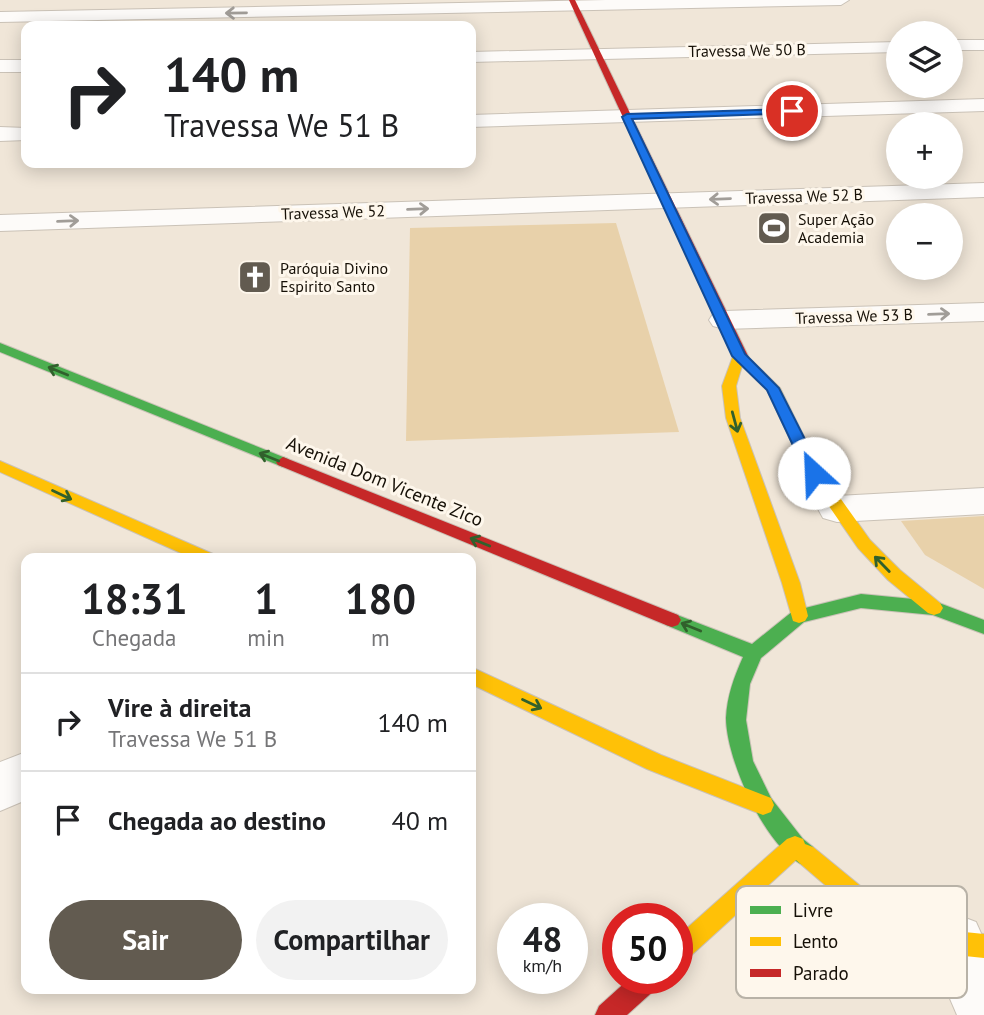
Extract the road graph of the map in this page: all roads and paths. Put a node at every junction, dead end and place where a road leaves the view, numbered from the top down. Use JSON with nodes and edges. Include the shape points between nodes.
{"nodes":[{"id":1,"x":841,"y":0,"type":"edge"},
{"id":2,"x":573,"y":2,"type":"edge"},
{"id":3,"x":0,"y":18,"type":"edge"},
{"id":4,"x":62,"y":21,"type":"edge"},
{"id":5,"x":118,"y":21,"type":"edge"},
{"id":6,"x":963,"y":45,"type":"edge"},
{"id":7,"x":984,"y":45,"type":"edge"},
{"id":8,"x":886,"y":47,"type":"edge"},
{"id":9,"x":597,"y":54,"type":"junction"},
{"id":10,"x":476,"y":57,"type":"edge"},
{"id":11,"x":21,"y":64,"type":"edge"},
{"id":12,"x":0,"y":66,"type":"edge"},
{"id":13,"x":984,"y":105,"type":"edge"},
{"id":14,"x":627,"y":117,"type":"junction"},
{"id":15,"x":476,"y":121,"type":"edge"},
{"id":16,"x":14,"y":134,"type":"edge"},
{"id":17,"x":0,"y":154,"type":"edge"},
{"id":18,"x":984,"y":190,"type":"edge"},
{"id":19,"x":667,"y":201,"type":"junction"},
{"id":20,"x":0,"y":223,"type":"edge"},
{"id":21,"x":984,"y":312,"type":"edge"},
{"id":22,"x":724,"y":320,"type":"junction"},
{"id":23,"x":0,"y":347,"type":"edge"},
{"id":24,"x":739,"y":356,"type":"junction"},
{"id":25,"x":0,"y":466,"type":"edge"},
{"id":26,"x":984,"y":501,"type":"edge"},
{"id":27,"x":837,"y":509,"type":"junction"},
{"id":28,"x":196,"y":553,"type":"edge"},
{"id":29,"x":934,"y":608,"type":"junction"},
{"id":30,"x":799,"y":616,"type":"junction"},
{"id":31,"x":984,"y":627,"type":"edge"},
{"id":32,"x":754,"y":653,"type":"junction"},
{"id":33,"x":476,"y":677,"type":"edge"},
{"id":34,"x":21,"y":777,"type":"edge"},
{"id":35,"x":0,"y":787,"type":"edge"},
{"id":36,"x":763,"y":805,"type":"junction"},
{"id":37,"x":795,"y":847,"type":"junction"},
{"id":38,"x":752,"y":886,"type":"edge"},
{"id":39,"x":843,"y":886,"type":"edge"},
{"id":40,"x":736,"y":900,"type":"edge"},
{"id":41,"x":693,"y":939,"type":"edge"},
{"id":42,"x":970,"y":944,"type":"edge"},
{"id":43,"x":631,"y":994,"type":"edge"},
{"id":44,"x":984,"y":1007,"type":"edge"},
{"id":45,"x":608,"y":1015,"type":"edge"}],
"edges":[{"from":1,"to":2,"type":"street"},
{"from":2,"to":5,"type":"street","one_way":true},
{"from":2,"to":9,"type":"main road"},
{"from":3,"to":4,"type":"street"},
{"from":4,"to":5,"type":"street"},
{"from":6,"to":7,"type":"street"},
{"from":8,"to":9,"type":"street","name":"Travessa We 50 B"},
{"from":9,"to":10,"type":"street","name":"Travessa We 50 B"},
{"from":9,"to":14,"type":"main road"},
{"from":11,"to":12,"type":"street"},
{"from":13,"to":14,"type":"street"},
{"from":14,"to":15,"type":"street"},
{"from":14,"to":19,"type":"main road"},
{"from":16,"to":17,"type":"street"},
{"from":18,"to":19,"type":"street","name":"Travessa We 52 B","one_way":true},
{"from":20,"to":19,"type":"street","name":"Travessa We 52","one_way":true},
{"from":19,"to":22,"type":"main road"},
{"from":22,"to":21,"type":"street","name":"Travessa We 53 B","one_way":true},
{"from":22,"to":24,"type":"main road"},
{"from":32,"to":23,"type":"main road","name":"Avenida Dom Vicente Zico","one_way":true},
{"from":24,"to":27,"type":"main road","via":[[773,388]]},
{"from":24,"to":30,"type":"main road","one_way":true,"via":[[729,386],[733,418]]},
{"from":25,"to":28,"type":"main road","one_way":true},
{"from":26,"to":27,"type":"street"},
{"from":29,"to":27,"type":"main road","one_way":true,"via":[[894,575]]},
{"from":29,"to":30,"type":"main road","via":[[861,601]]},
{"from":29,"to":31,"type":"main road"},
{"from":30,"to":32,"type":"main road"},
{"from":32,"to":36,"type":"main road","via":[[740,684],[736,720],[743,761]]},
{"from":33,"to":36,"type":"main road","one_way":true,"via":[[654,762]]},
{"from":34,"to":35,"type":"street"},
{"from":36,"to":37,"type":"main road"},
{"from":37,"to":38,"type":"main road"},
{"from":37,"to":39,"type":"main road"},
{"from":40,"to":41,"type":"main road"},
{"from":42,"to":44,"type":"street"},
{"from":43,"to":45,"type":"main road"}]}
